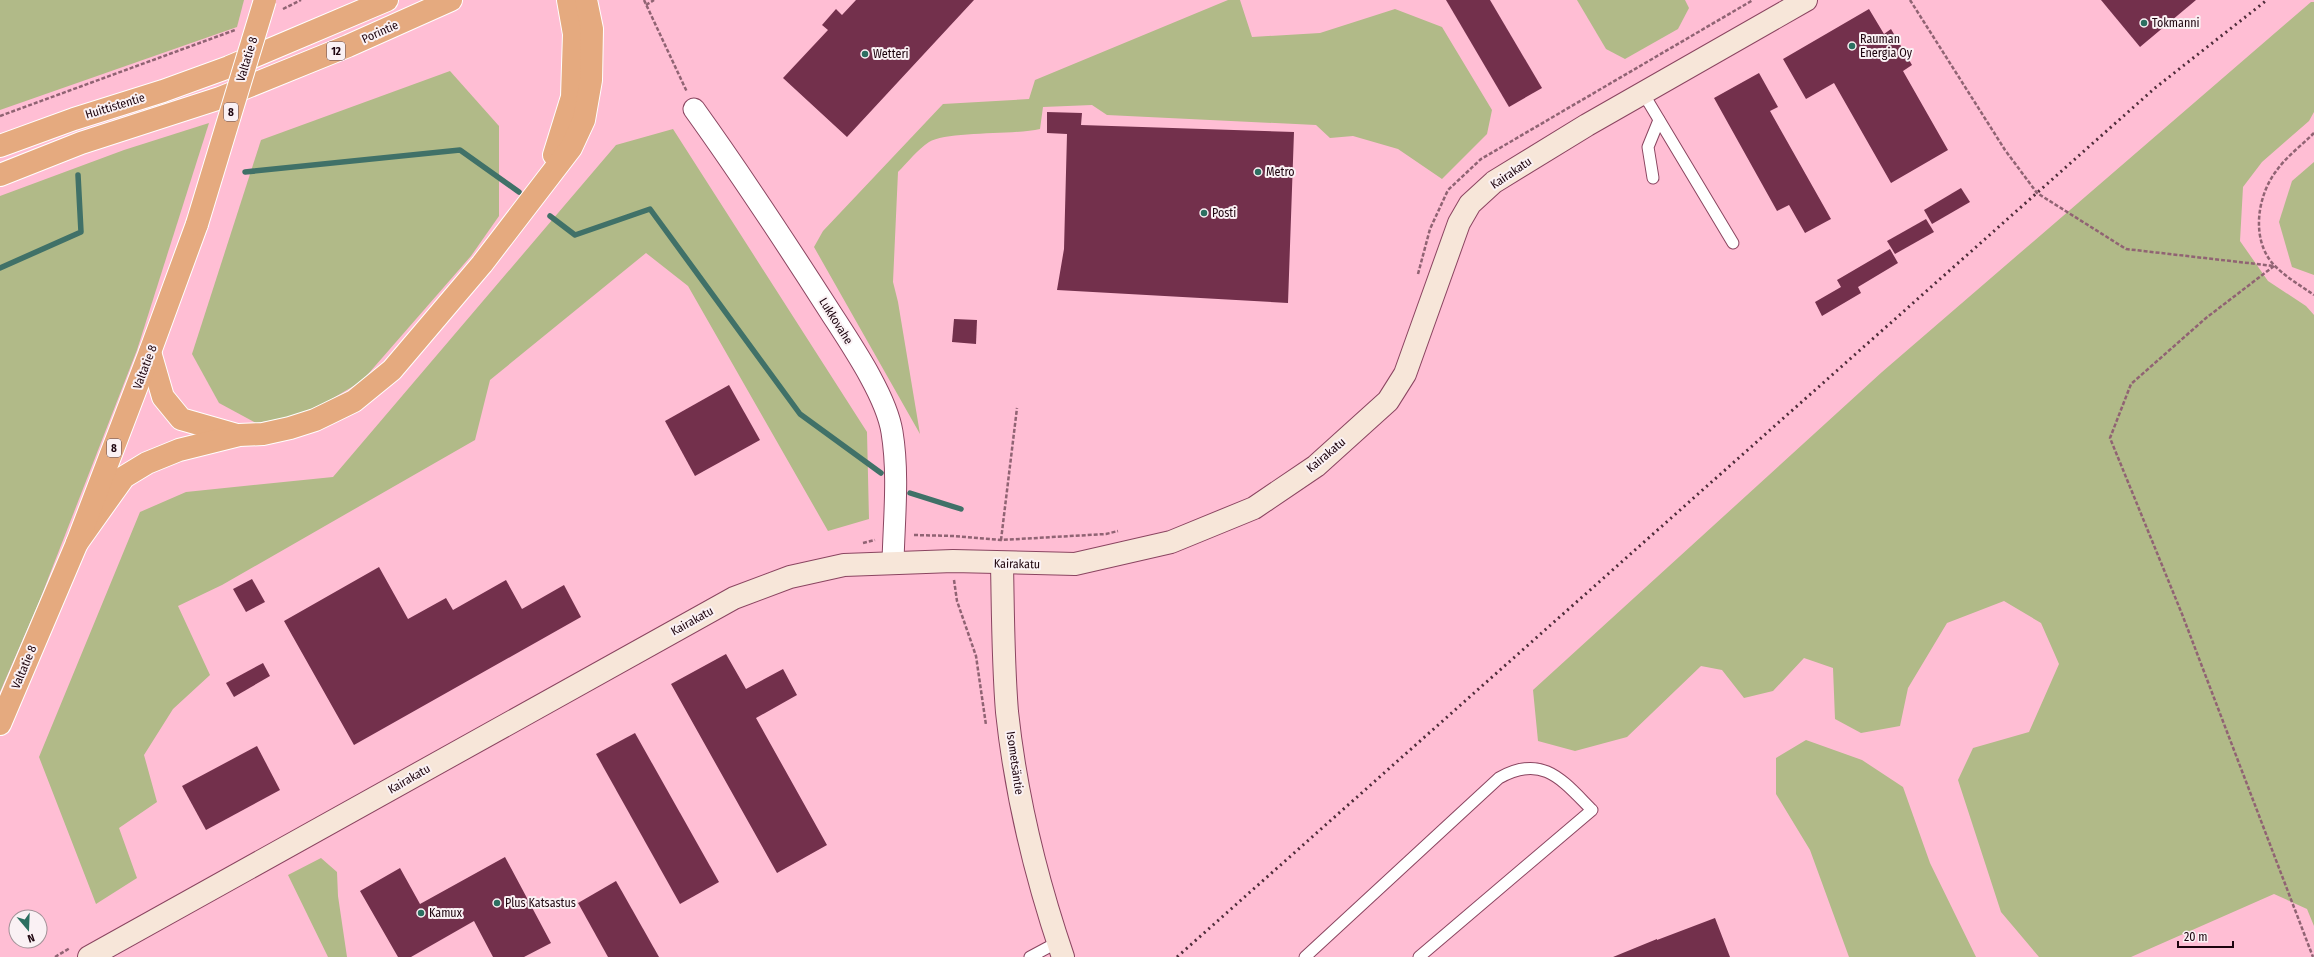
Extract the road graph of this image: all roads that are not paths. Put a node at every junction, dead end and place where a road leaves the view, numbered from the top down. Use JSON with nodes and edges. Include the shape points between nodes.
{"nodes":[{"id":1,"x":265,"y":0,"type":"edge"},
{"id":2,"x":387,"y":0,"type":"edge"},
{"id":3,"x":451,"y":0,"type":"edge"},
{"id":4,"x":572,"y":0,"type":"edge"},
{"id":5,"x":603,"y":0,"type":"edge"},
{"id":6,"x":1806,"y":0,"type":"edge"},
{"id":7,"x":592,"y":29,"type":"junction"},
{"id":8,"x":1643,"y":93,"type":"junction"},
{"id":9,"x":694,"y":109,"type":"road end"},
{"id":10,"x":1659,"y":120,"type":"junction"},
{"id":11,"x":0,"y":146,"type":"edge"},
{"id":12,"x":0,"y":175,"type":"edge"},
{"id":13,"x":1653,"y":178,"type":"dead end"},
{"id":14,"x":545,"y":179,"type":"junction"},
{"id":15,"x":1733,"y":243,"type":"dead end"},
{"id":16,"x":150,"y":352,"type":"junction"},
{"id":17,"x":239,"y":436,"type":"junction"},
{"id":18,"x":77,"y":543,"type":"junction"},
{"id":19,"x":893,"y":562,"type":"junction"},
{"id":20,"x":1002,"y":564,"type":"junction"},
{"id":21,"x":0,"y":724,"type":"edge"},
{"id":22,"x":1061,"y":949,"type":"edge"},
{"id":23,"x":82,"y":951,"type":"edge"},
{"id":24,"x":1307,"y":956,"type":"edge"},
{"id":25,"x":1030,"y":957,"type":"edge"},
{"id":26,"x":1419,"y":957,"type":"edge"}],
"edges":[{"from":1,"to":16,"type":"highway","name":"Valtatie 8","number":"8","bridge":true,"via":[[196,224]]},
{"from":2,"to":11,"type":"highway","name":"Huittistentie","number":"12","via":[[163,91]]},
{"from":3,"to":12,"type":"highway","name":"Porintie","number":"12","via":[[348,46],[220,98],[81,143]]},
{"from":4,"to":7,"type":"highway"},
{"from":4,"to":14,"type":"highway","via":[[572,97],[568,116]]},
{"from":5,"to":7,"type":"highway"},
{"from":6,"to":8,"type":"main road","name":"Kairakatu"},
{"from":7,"to":14,"type":"highway","via":[[591,80],[584,120],[571,148]]},
{"from":8,"to":10,"type":"lane"},
{"from":8,"to":20,"type":"main road","name":"Kairakatu","via":[[1494,182],[1470,204],[1459,223],[1405,374],[1388,401],[1316,466],[1254,508],[1171,542],[1075,564]]},
{"from":9,"to":19,"type":"street","name":"Lukkovahe","via":[[734,164],[805,272],[875,386],[892,431],[896,480]]},
{"from":10,"to":13,"type":"lane","via":[[1648,147]]},
{"from":10,"to":15,"type":"lane"},
{"from":14,"to":17,"type":"highway","via":[[482,264],[392,370],[372,387],[332,413],[315,420],[270,432]]},
{"from":16,"to":17,"type":"highway","via":[[163,397],[181,419]]},
{"from":16,"to":18,"type":"highway","name":"Valtatie 8","number":"8"},
{"from":17,"to":18,"type":"highway","via":[[179,450],[147,463],[124,477]]},
{"from":18,"to":21,"type":"highway","name":"Valtatie 8","number":"8"},
{"from":19,"to":20,"type":"main road","name":"Kairakatu"},
{"from":19,"to":23,"type":"main road","name":"Kairakatu","via":[[844,565],[790,577],[734,598]]},
{"from":20,"to":22,"type":"main road","name":"Isometsäntie","via":[[1003,647],[1007,712],[1014,761],[1029,843]]},
{"from":22,"to":25,"type":"lane"},
{"from":24,"to":26,"type":"lane","via":[[1499,778],[1512,771],[1529,768],[1546,770],[1560,778],[1592,810]]}]}
